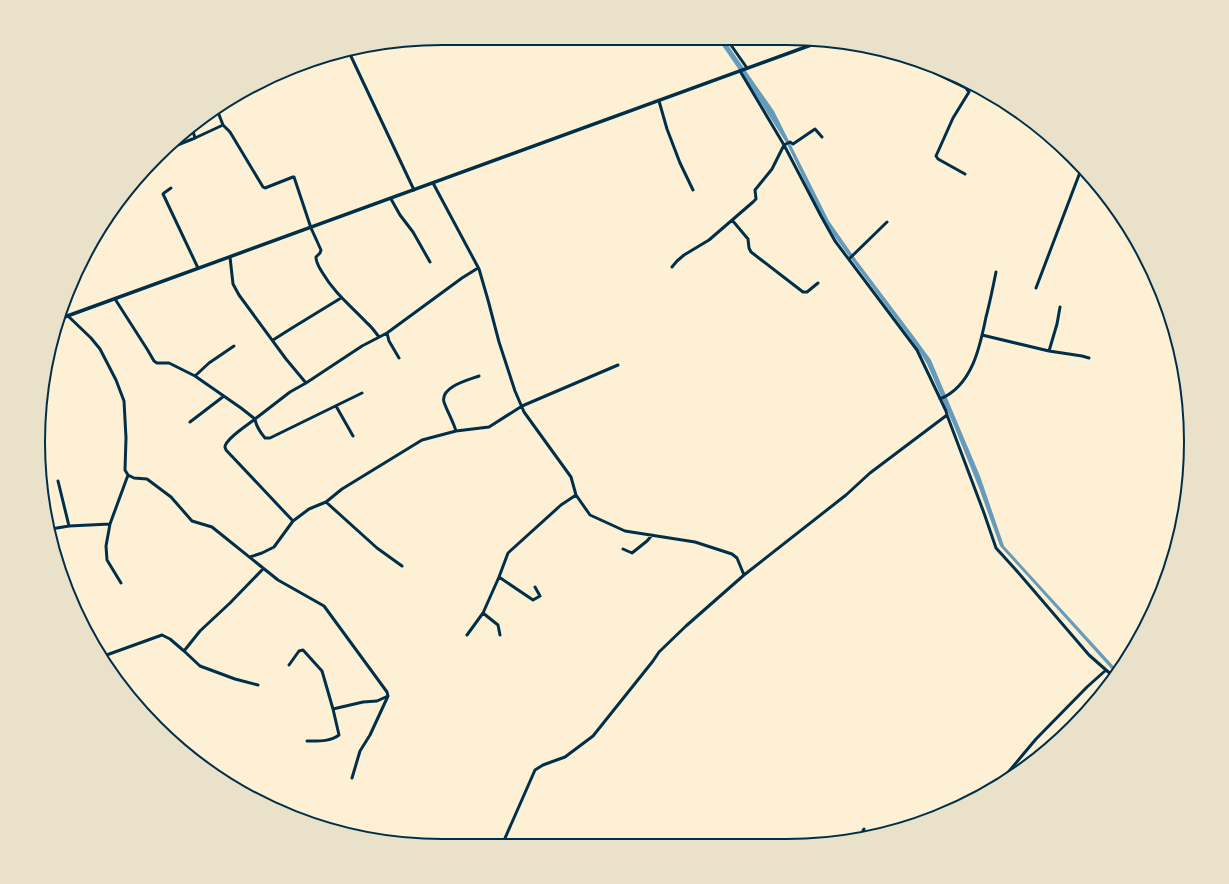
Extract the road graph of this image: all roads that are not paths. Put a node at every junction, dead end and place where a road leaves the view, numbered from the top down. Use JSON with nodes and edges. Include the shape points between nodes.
{"nodes":[{"id":1,"x":731,"y":45,"type":"edge"},
{"id":2,"x":811,"y":46,"type":"edge"},
{"id":3,"x":351,"y":56,"type":"edge"},
{"id":4,"x":747,"y":68,"type":"junction"},
{"id":5,"x":740,"y":71,"type":"junction"},
{"id":6,"x":942,"y":76,"type":"edge"},
{"id":7,"x":659,"y":101,"type":"junction"},
{"id":8,"x":219,"y":114,"type":"edge"},
{"id":9,"x":223,"y":125,"type":"junction"},
{"id":10,"x":193,"y":133,"type":"edge"},
{"id":11,"x":822,"y":137,"type":"dead end"},
{"id":12,"x":195,"y":138,"type":"junction"},
{"id":13,"x":180,"y":144,"type":"edge"},
{"id":14,"x":784,"y":145,"type":"junction"},
{"id":15,"x":965,"y":174,"type":"dead end"},
{"id":16,"x":1079,"y":174,"type":"edge"},
{"id":17,"x":432,"y":183,"type":"junction"},
{"id":18,"x":171,"y":188,"type":"dead end"},
{"id":19,"x":414,"y":190,"type":"junction"},
{"id":20,"x":693,"y":190,"type":"dead end"},
{"id":21,"x":391,"y":199,"type":"junction"},
{"id":22,"x":732,"y":220,"type":"junction"},
{"id":23,"x":887,"y":222,"type":"dead end"},
{"id":24,"x":311,"y":228,"type":"junction"},
{"id":25,"x":230,"y":257,"type":"junction"},
{"id":26,"x":849,"y":259,"type":"junction"},
{"id":27,"x":430,"y":262,"type":"dead end"},
{"id":28,"x":672,"y":267,"type":"dead end"},
{"id":29,"x":198,"y":268,"type":"junction"},
{"id":30,"x":478,"y":268,"type":"junction"},
{"id":31,"x":996,"y":272,"type":"dead end"},
{"id":32,"x":818,"y":283,"type":"dead end"},
{"id":33,"x":1036,"y":288,"type":"dead end"},
{"id":34,"x":115,"y":298,"type":"junction"},
{"id":35,"x":341,"y":298,"type":"junction"},
{"id":36,"x":1060,"y":307,"type":"dead end"},
{"id":37,"x":68,"y":316,"type":"joint"},
{"id":38,"x":387,"y":333,"type":"junction"},
{"id":39,"x":982,"y":335,"type":"junction"},
{"id":40,"x":379,"y":337,"type":"junction"},
{"id":41,"x":273,"y":340,"type":"junction"},
{"id":42,"x":234,"y":346,"type":"dead end"},
{"id":43,"x":1049,"y":351,"type":"junction"},
{"id":44,"x":399,"y":358,"type":"dead end"},
{"id":45,"x":1089,"y":358,"type":"dead end"},
{"id":46,"x":618,"y":366,"type":"dead end"},
{"id":47,"x":195,"y":376,"type":"junction"},
{"id":48,"x":479,"y":376,"type":"dead end"},
{"id":49,"x":306,"y":383,"type":"junction"},
{"id":50,"x":362,"y":393,"type":"dead end"},
{"id":51,"x":224,"y":396,"type":"junction"},
{"id":52,"x":941,"y":399,"type":"junction"},
{"id":53,"x":336,"y":406,"type":"junction"},
{"id":54,"x":522,"y":406,"type":"junction"},
{"id":55,"x":946,"y":416,"type":"junction"},
{"id":56,"x":255,"y":419,"type":"junction"},
{"id":57,"x":190,"y":422,"type":"dead end"},
{"id":58,"x":456,"y":431,"type":"junction"},
{"id":59,"x":353,"y":436,"type":"dead end"},
{"id":60,"x":128,"y":475,"type":"junction"},
{"id":61,"x":58,"y":481,"type":"dead end"},
{"id":62,"x":576,"y":495,"type":"junction"},
{"id":63,"x":326,"y":502,"type":"junction"},
{"id":64,"x":293,"y":520,"type":"junction"},
{"id":65,"x":110,"y":524,"type":"junction"},
{"id":66,"x":69,"y":526,"type":"junction"},
{"id":67,"x":55,"y":528,"type":"edge"},
{"id":68,"x":652,"y":535,"type":"junction"},
{"id":69,"x":623,"y":549,"type":"dead end"},
{"id":70,"x":250,"y":557,"type":"junction"},
{"id":71,"x":402,"y":566,"type":"dead end"},
{"id":72,"x":263,"y":569,"type":"junction"},
{"id":73,"x":744,"y":575,"type":"junction"},
{"id":74,"x":499,"y":577,"type":"junction"},
{"id":75,"x":121,"y":583,"type":"dead end"},
{"id":76,"x":535,"y":587,"type":"dead end"},
{"id":77,"x":483,"y":613,"type":"junction"},
{"id":78,"x":467,"y":635,"type":"dead end"},
{"id":79,"x":500,"y":635,"type":"dead end"},
{"id":80,"x":184,"y":651,"type":"junction"},
{"id":81,"x":107,"y":655,"type":"edge"},
{"id":82,"x":289,"y":665,"type":"dead end"},
{"id":83,"x":1106,"y":670,"type":"junction"},
{"id":84,"x":1110,"y":673,"type":"edge"},
{"id":85,"x":258,"y":685,"type":"dead end"},
{"id":86,"x":388,"y":696,"type":"junction"},
{"id":87,"x":333,"y":710,"type":"junction"},
{"id":88,"x":307,"y":741,"type":"dead end"},
{"id":89,"x":1009,"y":771,"type":"edge"},
{"id":90,"x":352,"y":778,"type":"dead end"},
{"id":91,"x":505,"y":839,"type":"edge"}],
"edges":[{"from":1,"to":4,"type":"street"},
{"from":2,"to":4,"type":"street"},
{"from":3,"to":19,"type":"street"},
{"from":4,"to":5,"type":"street"},
{"from":5,"to":7,"type":"street"},
{"from":5,"to":14,"type":"street"},
{"from":6,"to":15,"type":"street","via":[[966,88],[968,92],[936,156]]},
{"from":7,"to":17,"type":"street"},
{"from":7,"to":20,"type":"street","via":[[667,129]]},
{"from":8,"to":9,"type":"street"},
{"from":9,"to":12,"type":"street"},
{"from":9,"to":24,"type":"street","via":[[230,132],[263,187],[294,178]]},
{"from":10,"to":12,"type":"street"},
{"from":11,"to":14,"type":"street","via":[[815,129],[793,144],[790,142]]},
{"from":12,"to":13,"type":"street"},
{"from":14,"to":22,"type":"street","via":[[772,169],[756,190],[756,199]]},
{"from":14,"to":26,"type":"street","via":[[835,241]]},
{"from":16,"to":33,"type":"street"},
{"from":17,"to":19,"type":"street"},
{"from":17,"to":30,"type":"street"},
{"from":18,"to":29,"type":"street","via":[[163,194]]},
{"from":19,"to":21,"type":"street"},
{"from":21,"to":24,"type":"street"},
{"from":21,"to":27,"type":"street"},
{"from":22,"to":28,"type":"street"},
{"from":22,"to":32,"type":"street","via":[[748,239],[751,252],[803,292],[807,292]]},
{"from":23,"to":26,"type":"street"},
{"from":24,"to":25,"type":"street"},
{"from":24,"to":35,"type":"street","via":[[321,250],[316,261],[327,282]]},
{"from":25,"to":29,"type":"street"},
{"from":25,"to":41,"type":"street","via":[[233,284]]},
{"from":26,"to":52,"type":"street","via":[[917,350]]},
{"from":29,"to":34,"type":"street"},
{"from":30,"to":38,"type":"street"},
{"from":30,"to":54,"type":"street","via":[[501,349]]},
{"from":31,"to":39,"type":"street"},
{"from":34,"to":37,"type":"street"},
{"from":34,"to":47,"type":"street","via":[[154,361],[169,362]]},
{"from":35,"to":40,"type":"street"},
{"from":35,"to":41,"type":"street"},
{"from":36,"to":43,"type":"street"},
{"from":37,"to":60,"type":"street","via":[[100,348],[124,401],[125,470]]},
{"from":38,"to":40,"type":"street"},
{"from":38,"to":44,"type":"street"},
{"from":39,"to":43,"type":"street"},
{"from":39,"to":52,"type":"street","via":[[968,374],[953,392]]},
{"from":40,"to":49,"type":"street"},
{"from":41,"to":49,"type":"street"},
{"from":42,"to":47,"type":"street"},
{"from":43,"to":45,"type":"street"},
{"from":46,"to":54,"type":"street"},
{"from":47,"to":51,"type":"street"},
{"from":48,"to":58,"type":"street","via":[[450,388],[444,394],[444,401]]},
{"from":49,"to":56,"type":"street"},
{"from":50,"to":53,"type":"street"},
{"from":51,"to":56,"type":"street"},
{"from":51,"to":57,"type":"street"},
{"from":52,"to":55,"type":"street"},
{"from":53,"to":56,"type":"street","via":[[270,438],[265,438],[261,434]]},
{"from":53,"to":59,"type":"street"},
{"from":54,"to":58,"type":"street","via":[[489,427]]},
{"from":54,"to":62,"type":"street","via":[[571,477]]},
{"from":55,"to":73,"type":"street","via":[[870,473]]},
{"from":55,"to":83,"type":"street","via":[[996,548],[1089,655]]},
{"from":56,"to":64,"type":"street","via":[[225,444],[226,450]]},
{"from":58,"to":63,"type":"street","via":[[422,440],[342,489]]},
{"from":60,"to":65,"type":"street"},
{"from":60,"to":70,"type":"street","via":[[147,479],[171,497],[192,521],[212,527]]},
{"from":61,"to":66,"type":"street"},
{"from":62,"to":68,"type":"street","via":[[590,515],[625,531]]},
{"from":62,"to":74,"type":"street","via":[[512,548]]},
{"from":63,"to":64,"type":"street","via":[[309,508]]},
{"from":63,"to":71,"type":"street","via":[[377,548]]},
{"from":64,"to":70,"type":"street","via":[[274,547]]},
{"from":65,"to":66,"type":"street"},
{"from":65,"to":75,"type":"street","via":[[106,546],[107,560]]},
{"from":66,"to":67,"type":"street"},
{"from":68,"to":69,"type":"street","via":[[632,553]]},
{"from":68,"to":73,"type":"street","via":[[695,542],[732,554],[738,558]]},
{"from":70,"to":72,"type":"street"},
{"from":72,"to":80,"type":"street","via":[[200,631]]},
{"from":72,"to":86,"type":"street","via":[[324,606]]},
{"from":73,"to":91,"type":"street","via":[[659,652],[593,736],[565,757],[535,770]]},
{"from":74,"to":76,"type":"street","via":[[533,600],[540,596]]},
{"from":74,"to":77,"type":"street"},
{"from":77,"to":78,"type":"street"},
{"from":77,"to":79,"type":"street","via":[[498,625]]},
{"from":80,"to":81,"type":"street","via":[[168,637],[161,635]]},
{"from":80,"to":85,"type":"street","via":[[200,666]]},
{"from":82,"to":87,"type":"street","via":[[299,651],[303,650],[322,671]]},
{"from":83,"to":84,"type":"street"},
{"from":83,"to":89,"type":"street","via":[[1036,739]]},
{"from":86,"to":87,"type":"street","via":[[377,701]]},
{"from":86,"to":90,"type":"street","via":[[360,751]]},
{"from":87,"to":88,"type":"street","via":[[339,735],[328,740]]}]}
